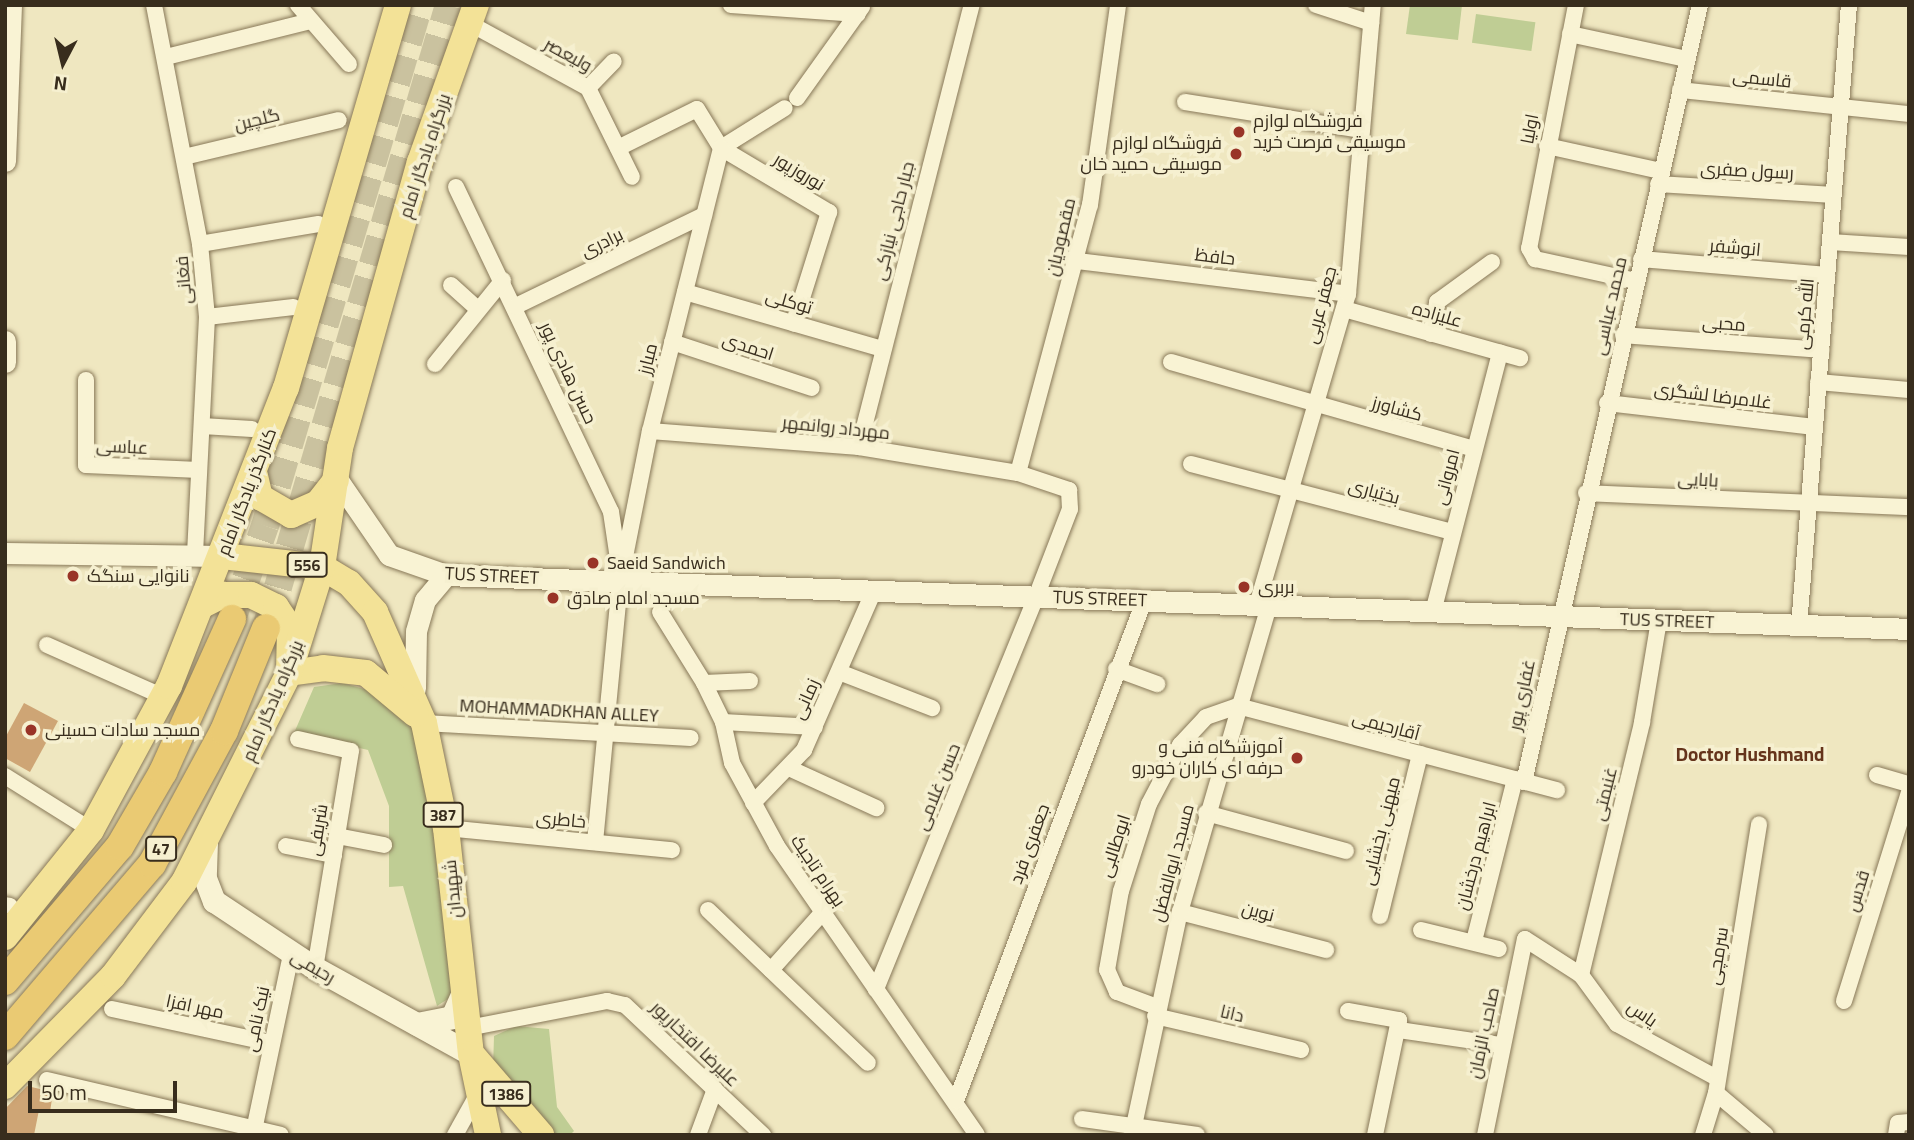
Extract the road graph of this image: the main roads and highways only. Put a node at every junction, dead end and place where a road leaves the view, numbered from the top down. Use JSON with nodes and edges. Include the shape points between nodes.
{"nodes":[{"id":1,"x":398,"y":5,"type":"edge"},
{"id":2,"x":473,"y":14,"type":"edge"},
{"id":3,"x":255,"y":476,"type":"junction"},
{"id":4,"x":337,"y":479,"type":"junction"},
{"id":5,"x":222,"y":556,"type":"junction"},
{"id":6,"x":322,"y":567,"type":"junction"},
{"id":7,"x":201,"y":606,"type":"junction"},
{"id":8,"x":375,"y":612,"type":"joint"},
{"id":9,"x":232,"y":620,"type":"tunnel mouth"},
{"id":10,"x":265,"y":628,"type":"tunnel mouth"},
{"id":11,"x":289,"y":673,"type":"junction"},
{"id":12,"x":424,"y":723,"type":"junction"},
{"id":13,"x":206,"y":842,"type":"junction"},
{"id":14,"x":5,"y":937,"type":"edge"},
{"id":15,"x":5,"y":981,"type":"edge"},
{"id":16,"x":464,"y":990,"type":"junction"},
{"id":17,"x":417,"y":1024,"type":"junction"},
{"id":18,"x":5,"y":1036,"type":"edge"},
{"id":19,"x":470,"y":1041,"type":"junction"},
{"id":20,"x":5,"y":1086,"type":"edge"},
{"id":21,"x":488,"y":1135,"type":"edge"},
{"id":22,"x":541,"y":1135,"type":"edge"}],
"edges":[{"from":1,"to":3,"type":"main road","name":"کنارگذر یادگار امام"},
{"from":2,"to":4,"type":"main road","name":"بزرگراه یادگار امام","via":[[420,162]]},
{"from":3,"to":4,"type":"main road","via":[[260,497],[291,515],[318,503]]},
{"from":3,"to":5,"type":"main road","name":"کنارگذر یادگار امام"},
{"from":4,"to":6,"type":"main road","name":"بزرگراه یادگار امام"},
{"from":5,"to":6,"type":"main road","number":"556"},
{"from":5,"to":7,"type":"main road","name":"کنارگذر یادگار امام"},
{"from":6,"to":8,"type":"main road","number":"556","via":[[349,583]]},
{"from":6,"to":11,"type":"main road","name":"بزرگراه یادگار امام"},
{"from":7,"to":11,"type":"main road","via":[[223,594],[251,595],[276,607],[290,628]]},
{"from":7,"to":14,"type":"main road","name":"کنارگذر یادگار امام","via":[[164,697],[91,830]]},
{"from":8,"to":12,"type":"main road","name":"شهیدان","number":"387"},
{"from":9,"to":15,"type":"highway","number":"47","via":[[163,772],[120,846]]},
{"from":10,"to":18,"type":"highway","number":"47","via":[[224,731],[152,864]]},
{"from":11,"to":12,"type":"main road","via":[[323,668],[366,673]]},
{"from":11,"to":13,"type":"main road","name":"بزرگراه یادگار امام"},
{"from":12,"to":16,"type":"main road","name":"شهیدان","number":"387","via":[[446,828]]},
{"from":13,"to":17,"type":"main road","name":"رحیمی","number":"1386","via":[[205,877],[214,901],[291,954]]},
{"from":13,"to":20,"type":"main road","name":"بزرگراه یادگار امام","via":[[184,882],[113,976]]},
{"from":16,"to":17,"type":"main road","via":[[452,1017]]},
{"from":16,"to":19,"type":"main road","name":"شهیدان","number":"387"},
{"from":17,"to":19,"type":"main road","name":"رحیمی","number":"1386"},
{"from":19,"to":21,"type":"main road","name":"شهیدان","number":"387"},
{"from":19,"to":22,"type":"main road","number":"1386"}]}
